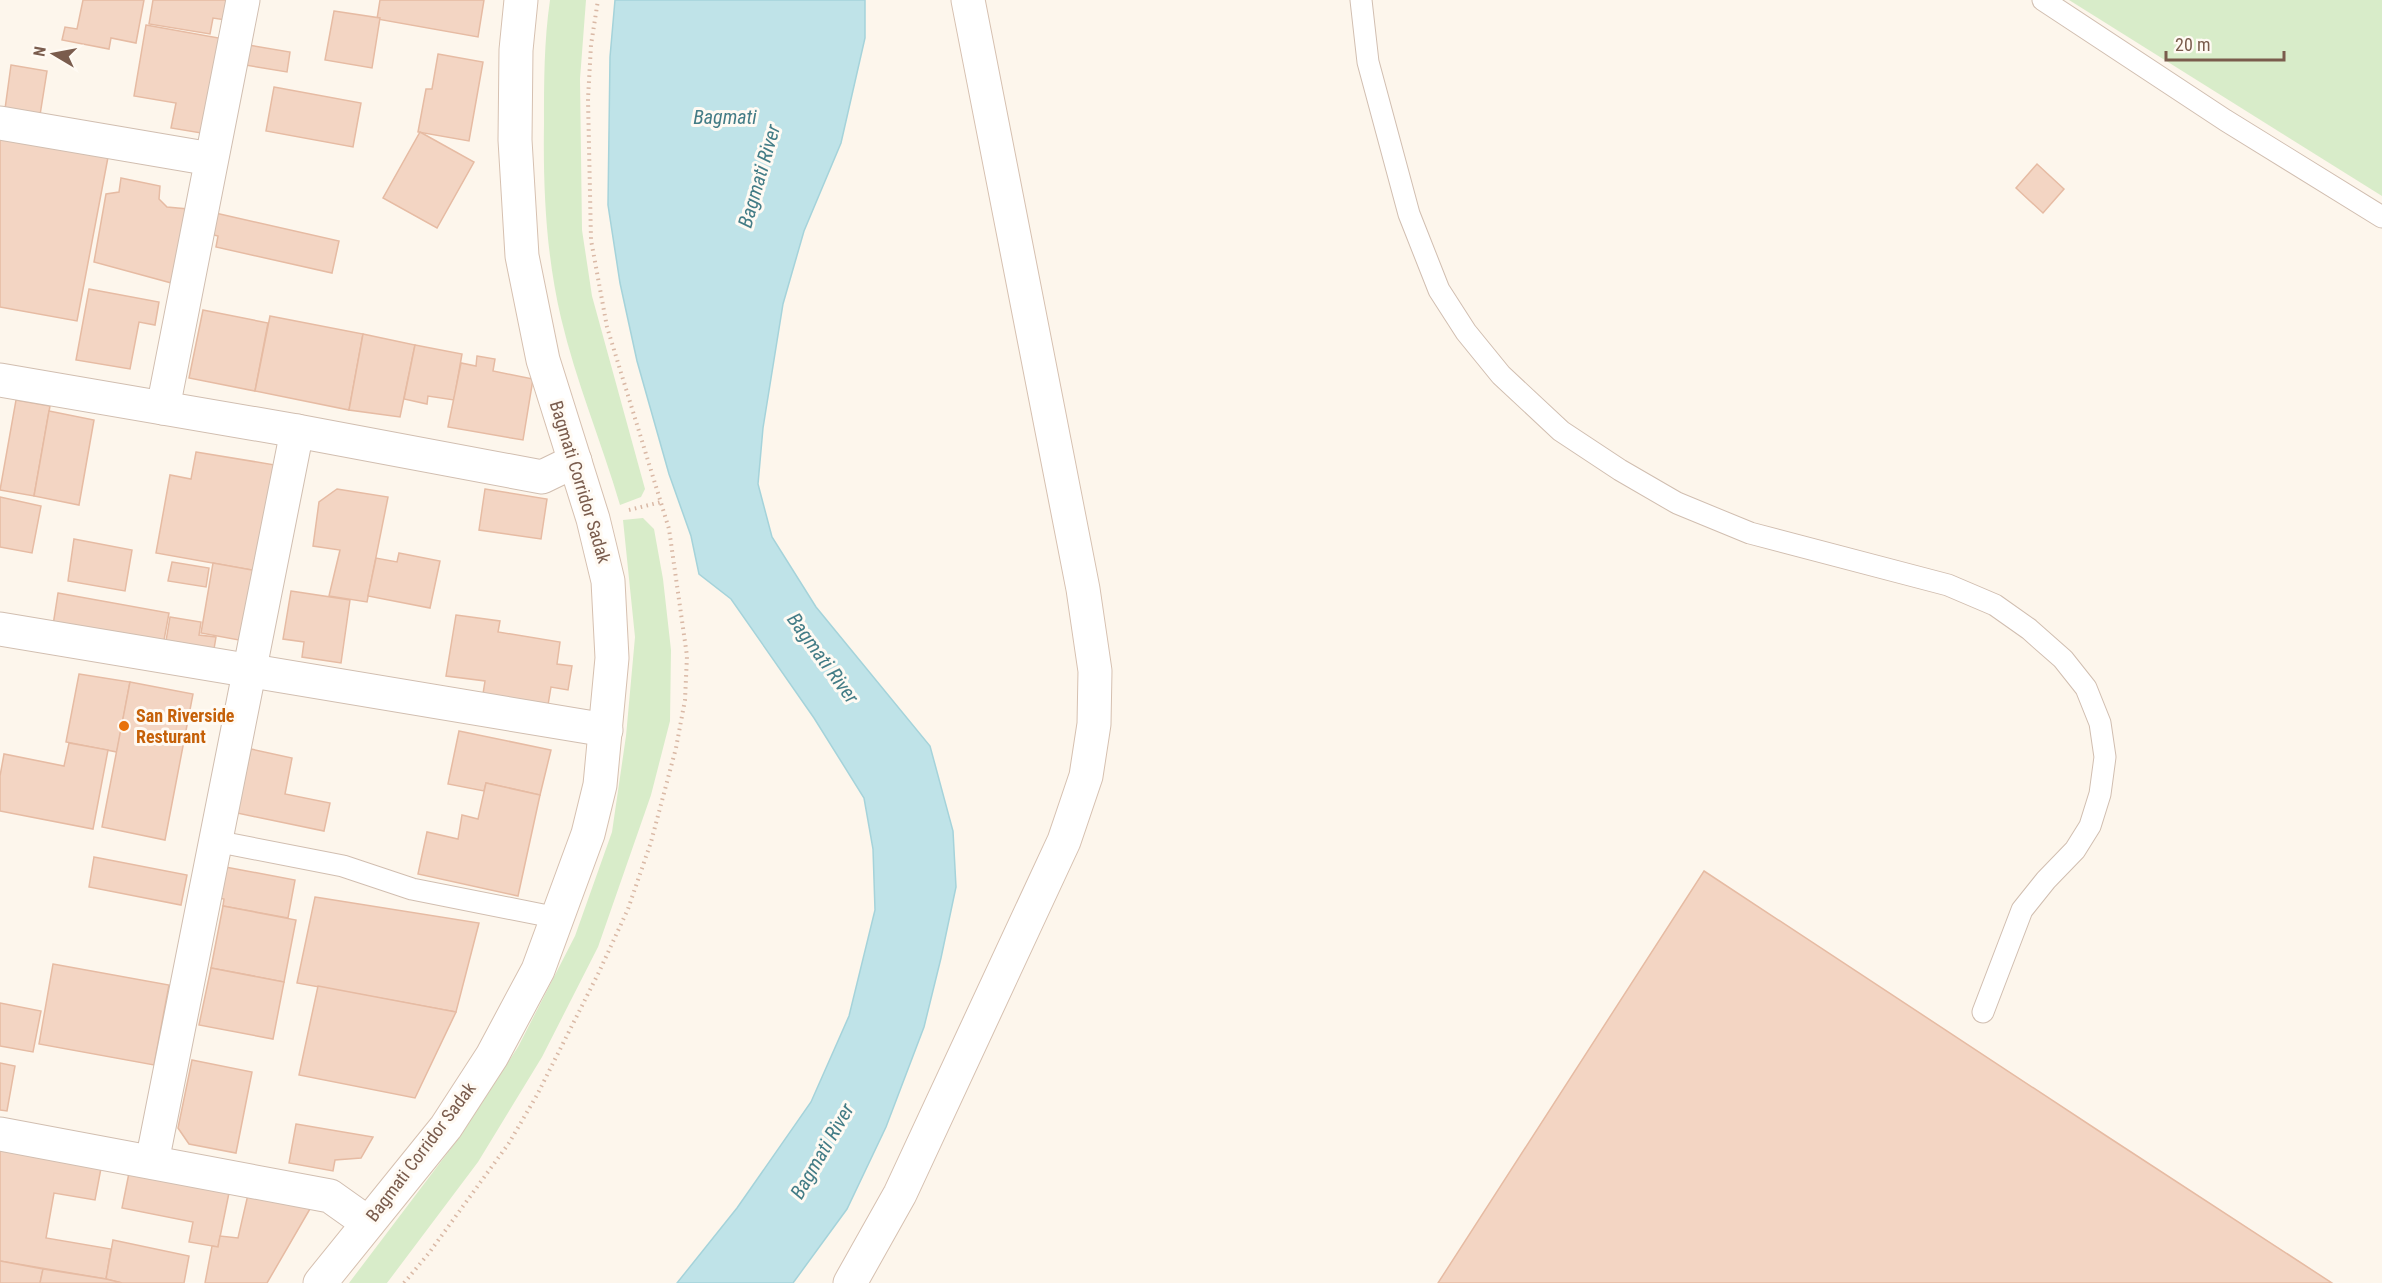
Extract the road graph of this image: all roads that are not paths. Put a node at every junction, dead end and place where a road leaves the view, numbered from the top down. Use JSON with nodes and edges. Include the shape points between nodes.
{"nodes":[{"id":1,"x":243,"y":0,"type":"edge"},
{"id":2,"x":520,"y":0,"type":"edge"},
{"id":3,"x":968,"y":0,"type":"edge"},
{"id":4,"x":1361,"y":0,"type":"edge"},
{"id":5,"x":2043,"y":0,"type":"edge"},
{"id":6,"x":0,"y":123,"type":"edge"},
{"id":7,"x":211,"y":159,"type":"junction"},
{"id":8,"x":2382,"y":217,"type":"edge"},
{"id":9,"x":0,"y":380,"type":"edge"},
{"id":10,"x":163,"y":408,"type":"junction"},
{"id":11,"x":297,"y":431,"type":"junction"},
{"id":12,"x":575,"y":461,"type":"junction"},
{"id":13,"x":0,"y":630,"type":"edge"},
{"id":14,"x":248,"y":672,"type":"junction"},
{"id":15,"x":606,"y":730,"type":"junction"},
{"id":16,"x":215,"y":841,"type":"junction"},
{"id":17,"x":558,"y":918,"type":"junction"},
{"id":18,"x":1983,"y":1012,"type":"dead end"},
{"id":19,"x":0,"y":1134,"type":"edge"},
{"id":20,"x":152,"y":1162,"type":"junction"},
{"id":21,"x":368,"y":1223,"type":"junction"},
{"id":22,"x":320,"y":1283,"type":"edge"},
{"id":23,"x":850,"y":1283,"type":"edge"}],
"edges":[{"from":1,"to":7,"type":"street"},
{"from":2,"to":12,"type":"street","name":"Bagmati Corridor Sadak","via":[[515,140],[522,255],[543,360]]},
{"from":3,"to":23,"type":"street","via":[[1083,589],[1095,671],[1094,724],[1086,776],[1064,842],[900,1194]]},
{"from":4,"to":18,"type":"lane","via":[[1368,62],[1409,214],[1439,290],[1501,375],[1561,430],[1677,503],[1750,533],[1948,585],[1995,606],[2063,659],[2086,688],[2100,723],[2105,757],[2090,826],[2075,850],[2022,910]]},
{"from":5,"to":8,"type":"lane"},
{"from":6,"to":7,"type":"street"},
{"from":7,"to":10,"type":"street"},
{"from":9,"to":10,"type":"street"},
{"from":10,"to":11,"type":"street"},
{"from":11,"to":12,"type":"street","via":[[542,477]]},
{"from":11,"to":14,"type":"street"},
{"from":12,"to":15,"type":"street","name":"Bagmati Corridor Sadak","via":[[609,581],[612,658]]},
{"from":13,"to":14,"type":"street"},
{"from":14,"to":15,"type":"street"},
{"from":14,"to":16,"type":"street"},
{"from":15,"to":17,"type":"street","name":"Bagmati Corridor Sadak","via":[[600,785],[588,834]]},
{"from":16,"to":17,"type":"lane","via":[[343,866],[412,889]]},
{"from":16,"to":20,"type":"street"},
{"from":17,"to":21,"type":"street","name":"Bagmati Corridor Sadak","via":[[538,970],[492,1056],[446,1126]]},
{"from":19,"to":20,"type":"street"},
{"from":20,"to":21,"type":"street","via":[[330,1197]]},
{"from":21,"to":22,"type":"street","name":"Bagmati Corridor Sadak"}]}
